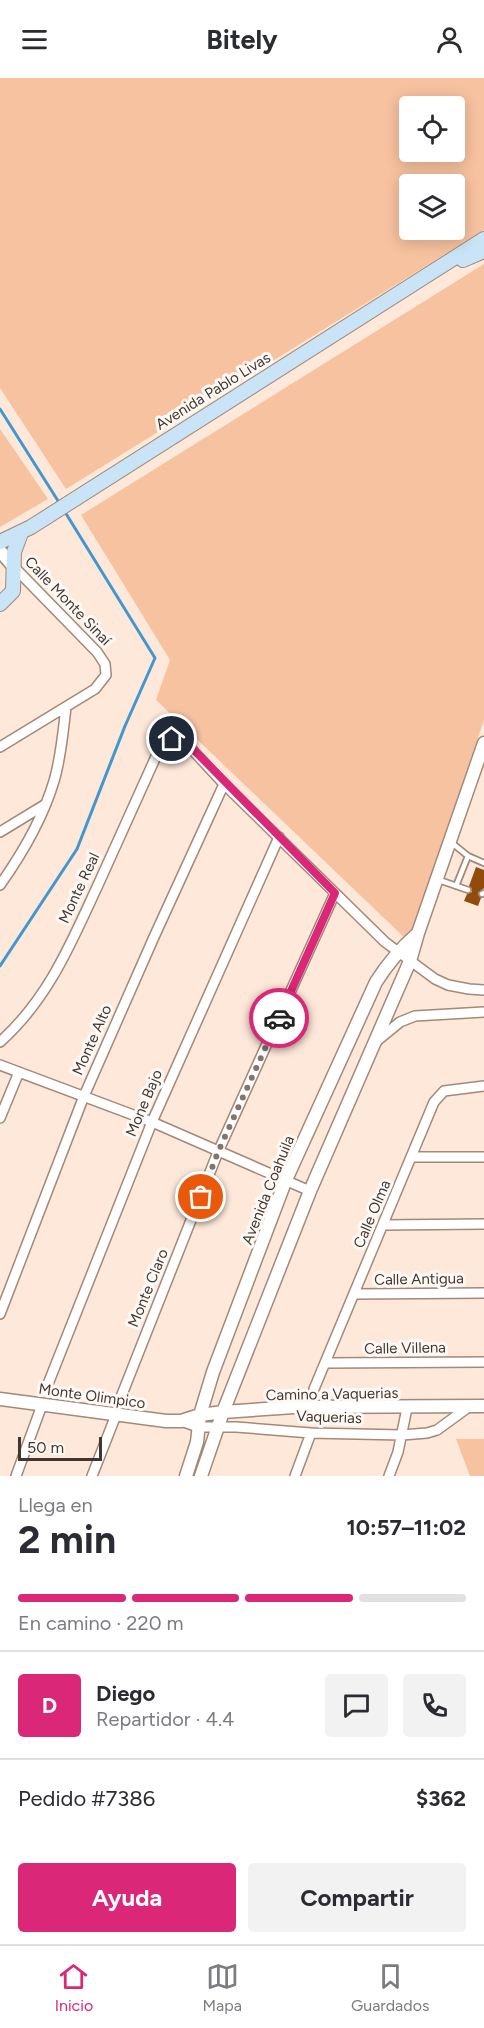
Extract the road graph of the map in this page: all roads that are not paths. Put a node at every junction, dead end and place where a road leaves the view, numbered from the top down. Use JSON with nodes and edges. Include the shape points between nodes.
{"nodes":[{"id":1,"x":484,"y":239,"type":"edge"},
{"id":2,"x":484,"y":251,"type":"edge"},
{"id":3,"x":423,"y":278,"type":"junction"},
{"id":4,"x":26,"y":530,"type":"junction"},
{"id":5,"x":0,"y":542,"type":"edge"},
{"id":6,"x":0,"y":551,"type":"edge"},
{"id":7,"x":14,"y":567,"type":"junction"},
{"id":8,"x":0,"y":604,"type":"edge"},
{"id":9,"x":66,"y":707,"type":"junction"},
{"id":10,"x":484,"y":743,"type":"edge"},
{"id":11,"x":0,"y":747,"type":"edge"},
{"id":12,"x":224,"y":784,"type":"junction"},
{"id":13,"x":46,"y":804,"type":"junction"},
{"id":14,"x":0,"y":832,"type":"edge"},
{"id":15,"x":279,"y":837,"type":"junction"},
{"id":16,"x":450,"y":842,"type":"junction"},
{"id":17,"x":468,"y":856,"type":"junction"},
{"id":18,"x":484,"y":863,"type":"edge"},
{"id":19,"x":436,"y":879,"type":"junction"},
{"id":20,"x":0,"y":885,"type":"edge"},
{"id":21,"x":456,"y":886,"type":"junction"},
{"id":22,"x":468,"y":890,"type":"dead end"},
{"id":23,"x":335,"y":893,"type":"junction"},
{"id":24,"x":418,"y":933,"type":"junction"},
{"id":25,"x":397,"y":952,"type":"junction"},
{"id":26,"x":410,"y":961,"type":"junction"},
{"id":27,"x":484,"y":990,"type":"edge"},
{"id":28,"x":484,"y":1012,"type":"edge"},
{"id":29,"x":0,"y":1042,"type":"edge"},
{"id":30,"x":374,"y":1043,"type":"junction"},
{"id":31,"x":0,"y":1065,"type":"edge"},
{"id":32,"x":19,"y":1072,"type":"junction"},
{"id":33,"x":484,"y":1086,"type":"edge"},
{"id":34,"x":84,"y":1096,"type":"junction"},
{"id":35,"x":0,"y":1118,"type":"edge"},
{"id":36,"x":152,"y":1122,"type":"junction"},
{"id":37,"x":218,"y":1152,"type":"junction"},
{"id":38,"x":412,"y":1157,"type":"junction"},
{"id":39,"x":484,"y":1157,"type":"edge"},
{"id":40,"x":285,"y":1182,"type":"junction"},
{"id":41,"x":310,"y":1191,"type":"junction"},
{"id":42,"x":484,"y":1224,"type":"edge"},
{"id":43,"x":383,"y":1225,"type":"junction"},
{"id":44,"x":484,"y":1293,"type":"edge"},
{"id":45,"x":354,"y":1294,"type":"junction"},
{"id":46,"x":0,"y":1314,"type":"edge"},
{"id":47,"x":484,"y":1362,"type":"edge"},
{"id":48,"x":326,"y":1363,"type":"junction"},
{"id":49,"x":48,"y":1384,"type":"dead end"},
{"id":50,"x":314,"y":1389,"type":"dead end"},
{"id":51,"x":121,"y":1397,"type":"dead end"},
{"id":52,"x":0,"y":1399,"type":"edge"},
{"id":53,"x":42,"y":1405,"type":"junction"},
{"id":54,"x":470,"y":1406,"type":"junction"},
{"id":55,"x":484,"y":1406,"type":"edge"},
{"id":56,"x":406,"y":1408,"type":"junction"},
{"id":57,"x":223,"y":1412,"type":"junction"},
{"id":58,"x":116,"y":1415,"type":"junction"},
{"id":59,"x":181,"y":1421,"type":"joint"},
{"id":60,"x":199,"y":1421,"type":"junction"},
{"id":61,"x":218,"y":1427,"type":"junction"},
{"id":62,"x":312,"y":1433,"type":"junction"},
{"id":63,"x":402,"y":1435,"type":"junction"},
{"id":64,"x":15,"y":1476,"type":"edge"},
{"id":65,"x":92,"y":1476,"type":"edge"},
{"id":66,"x":186,"y":1476,"type":"edge"},
{"id":67,"x":201,"y":1476,"type":"edge"},
{"id":68,"x":295,"y":1476,"type":"edge"},
{"id":69,"x":389,"y":1476,"type":"edge"}],
"edges":[{"from":1,"to":3,"type":"main road","name":"Avenida Pablo Livas"},
{"from":2,"to":3,"type":"main road","name":"Avenida Pablo Livas"},
{"from":3,"to":4,"type":"main road","name":"Avenida Pablo Livas"},
{"from":4,"to":5,"type":"main road","name":"Avenida Pablo Livas"},
{"from":4,"to":7,"type":"main road","via":[[14,552]]},
{"from":6,"to":7,"type":"street","name":"Calle Monte Sinaí"},
{"from":7,"to":8,"type":"main road","via":[[13,591]]},
{"from":7,"to":9,"type":"street","name":"Calle Monte Sinaí","via":[[105,664],[106,675],[95,690]]},
{"from":9,"to":11,"type":"street"},
{"from":9,"to":13,"type":"street","via":[[58,762]]},
{"from":10,"to":16,"type":"street","name":"Avenida Coahuila"},
{"from":12,"to":15,"type":"street"},
{"from":12,"to":29,"type":"street","name":"Monte Real","via":[[186,742],[178,738],[166,742],[60,966],[32,1008]]},
{"from":12,"to":34,"type":"street","name":"Monte Alto"},
{"from":13,"to":14,"type":"street"},
{"from":13,"to":20,"type":"street"},
{"from":15,"to":23,"type":"street"},
{"from":15,"to":36,"type":"street","name":"Mone Bajo"},
{"from":16,"to":17,"type":"lane"},
{"from":16,"to":19,"type":"street","name":"Avenida Coahuila"},
{"from":17,"to":18,"type":"lane"},
{"from":17,"to":21,"type":"lane"},
{"from":19,"to":21,"type":"lane"},
{"from":19,"to":24,"type":"street","name":"Avenida Coahuila"},
{"from":21,"to":22,"type":"lane"},
{"from":23,"to":25,"type":"street"},
{"from":23,"to":37,"type":"street","name":"Monte Claro"},
{"from":24,"to":25,"type":"street","name":"Avenida Coahuila"},
{"from":24,"to":26,"type":"street","name":"Avenida Coahuila"},
{"from":25,"to":26,"type":"street"},
{"from":25,"to":40,"type":"street","name":"Avenida Coahuila","via":[[376,982]]},
{"from":26,"to":27,"type":"street","via":[[435,980]]},
{"from":26,"to":30,"type":"street","name":"Avenida Coahuila"},
{"from":28,"to":30,"type":"street","via":[[415,1016],[399,1022]]},
{"from":30,"to":41,"type":"street","name":"Avenida Coahuila"},
{"from":31,"to":32,"type":"street"},
{"from":32,"to":34,"type":"street"},
{"from":32,"to":35,"type":"street"},
{"from":33,"to":38,"type":"street","name":"Calle Olma","via":[[452,1088],[438,1095]]},
{"from":34,"to":36,"type":"street"},
{"from":34,"to":46,"type":"street","name":"Monte Alto"},
{"from":36,"to":37,"type":"street"},
{"from":36,"to":49,"type":"street","name":"Mone Bajo"},
{"from":37,"to":40,"type":"street"},
{"from":37,"to":51,"type":"street","name":"Monte Claro"},
{"from":38,"to":39,"type":"street"},
{"from":38,"to":43,"type":"street","name":"Calle Olma"},
{"from":40,"to":41,"type":"street"},
{"from":40,"to":60,"type":"street","name":"Avenida Coahuila","via":[[213,1372]]},
{"from":41,"to":57,"type":"street","name":"Avenida Coahuila"},
{"from":42,"to":43,"type":"street"},
{"from":43,"to":45,"type":"street","name":"Calle Olma"},
{"from":44,"to":45,"type":"street","name":"Calle Antigua"},
{"from":45,"to":48,"type":"street","name":"Calle Olma"},
{"from":47,"to":48,"type":"street","name":"Calle Villena"},
{"from":48,"to":50,"type":"street","name":"Calle Olma"},
{"from":52,"to":53,"type":"street","name":"Monte Olimpico"},
{"from":53,"to":58,"type":"street","name":"Monte Olimpico"},
{"from":53,"to":64,"type":"street"},
{"from":54,"to":55,"type":"street","name":"Camino a Vaquerias"},
{"from":54,"to":56,"type":"street","name":"Camino a Vaquerias"},
{"from":54,"to":63,"type":"street","name":"Vaquerias","via":[[437,1430]]},
{"from":56,"to":57,"type":"street","name":"Camino a Vaquerias","via":[[294,1407]]},
{"from":56,"to":63,"type":"street"},
{"from":57,"to":60,"type":"street","name":"Camino a Vaquerias"},
{"from":57,"to":61,"type":"street","name":"Avenida Coahuila"},
{"from":58,"to":59,"type":"street","name":"Monte Olimpico"},
{"from":58,"to":65,"type":"street"},
{"from":59,"to":60,"type":"street","name":"Camino a Vaquerias"},
{"from":60,"to":61,"type":"street","name":"Vaquerias"},
{"from":60,"to":66,"type":"street","name":"Avenida Coahuila"},
{"from":61,"to":62,"type":"street","name":"Vaquerias"},
{"from":61,"to":67,"type":"street","name":"Avenida Coahuila"},
{"from":62,"to":63,"type":"street","name":"Vaquerias"},
{"from":62,"to":68,"type":"street"},
{"from":63,"to":69,"type":"street"}]}
